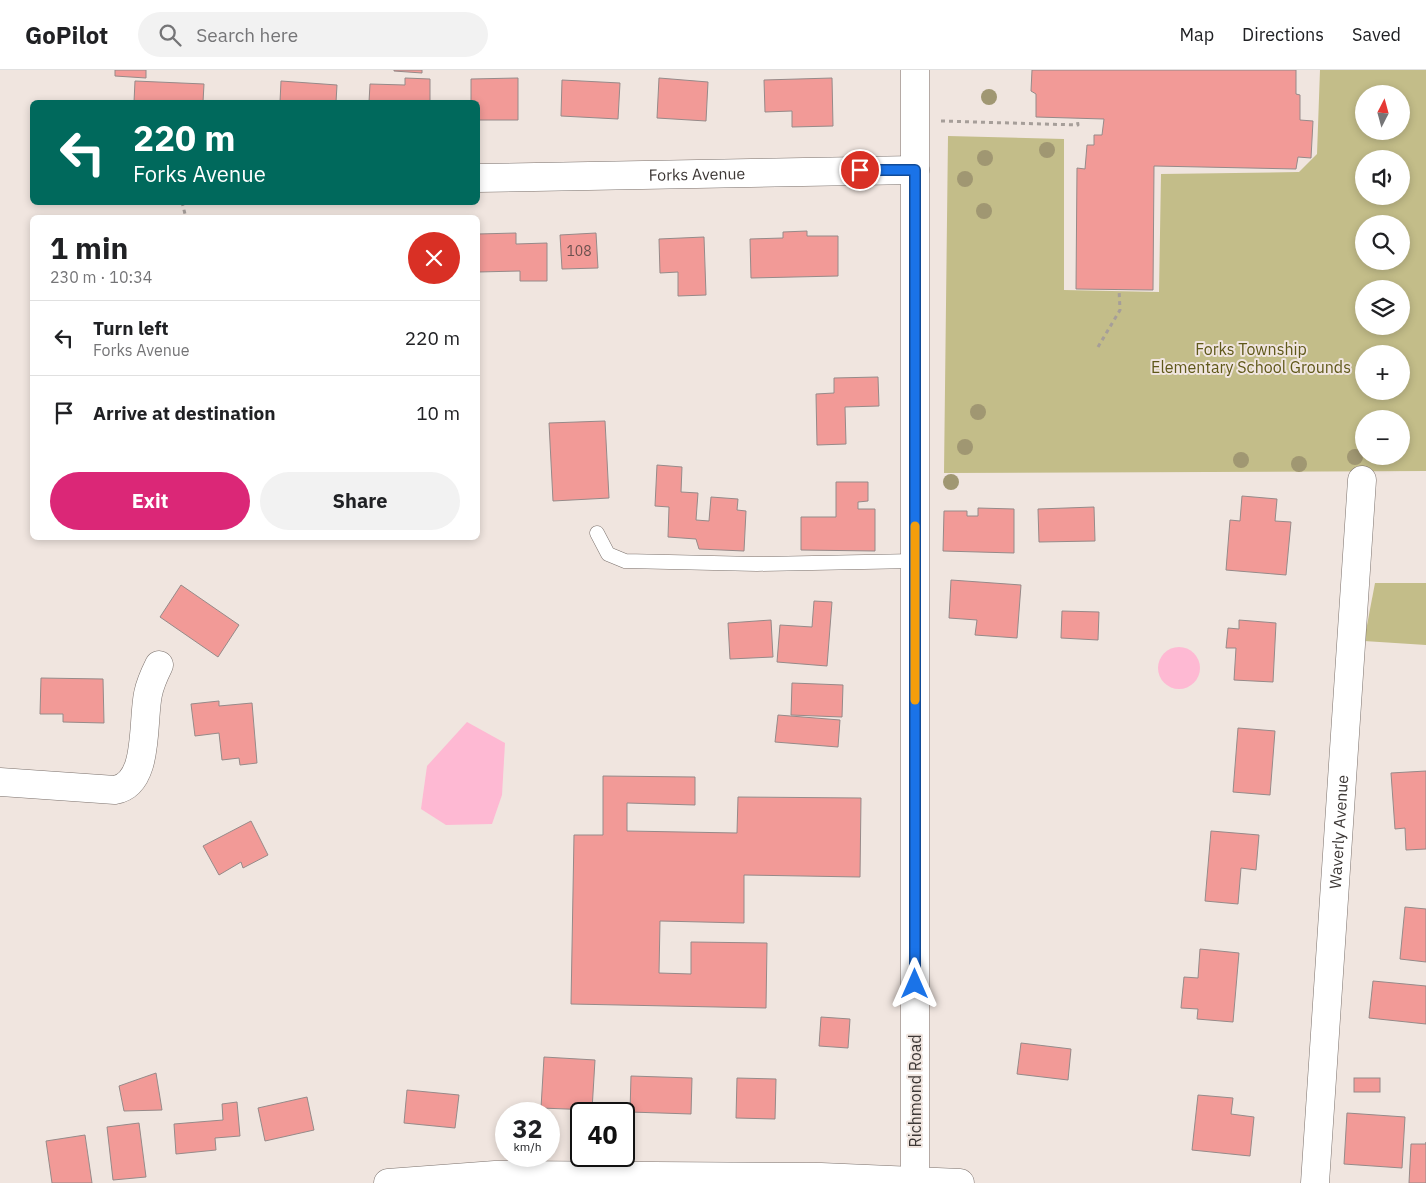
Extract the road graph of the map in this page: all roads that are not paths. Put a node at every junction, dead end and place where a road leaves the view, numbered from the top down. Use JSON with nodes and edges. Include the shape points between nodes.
{"nodes":[{"id":1,"x":915,"y":70,"type":"edge"},
{"id":2,"x":915,"y":170,"type":"junction"},
{"id":3,"x":480,"y":178,"type":"edge"},
{"id":4,"x":1362,"y":480,"type":"dead end"},
{"id":5,"x":597,"y":533,"type":"dead end"},
{"id":6,"x":915,"y":561,"type":"junction"},
{"id":7,"x":159,"y":665,"type":"dead end"},
{"id":8,"x":0,"y":782,"type":"edge"},
{"id":9,"x":915,"y":1182,"type":"edge"},
{"id":10,"x":388,"y":1183,"type":"edge"},
{"id":11,"x":960,"y":1183,"type":"edge"},
{"id":12,"x":1315,"y":1183,"type":"edge"}],
"edges":[{"from":1,"to":2,"type":"street","name":"Richmond Road"},
{"from":2,"to":3,"type":"street","name":"Forks Avenue"},
{"from":2,"to":6,"type":"street","name":"Richmond Road"},
{"from":4,"to":12,"type":"street","name":"Waverly Avenue"},
{"from":5,"to":6,"type":"lane","via":[[608,554],[625,561],[757,564]]},
{"from":6,"to":9,"type":"street","name":"Richmond Road"},
{"from":7,"to":8,"type":"street","via":[[148,694],[137,772],[124,788]]},
{"from":9,"to":10,"type":"street","via":[[821,1177],[495,1175]]},
{"from":9,"to":11,"type":"street"}]}
